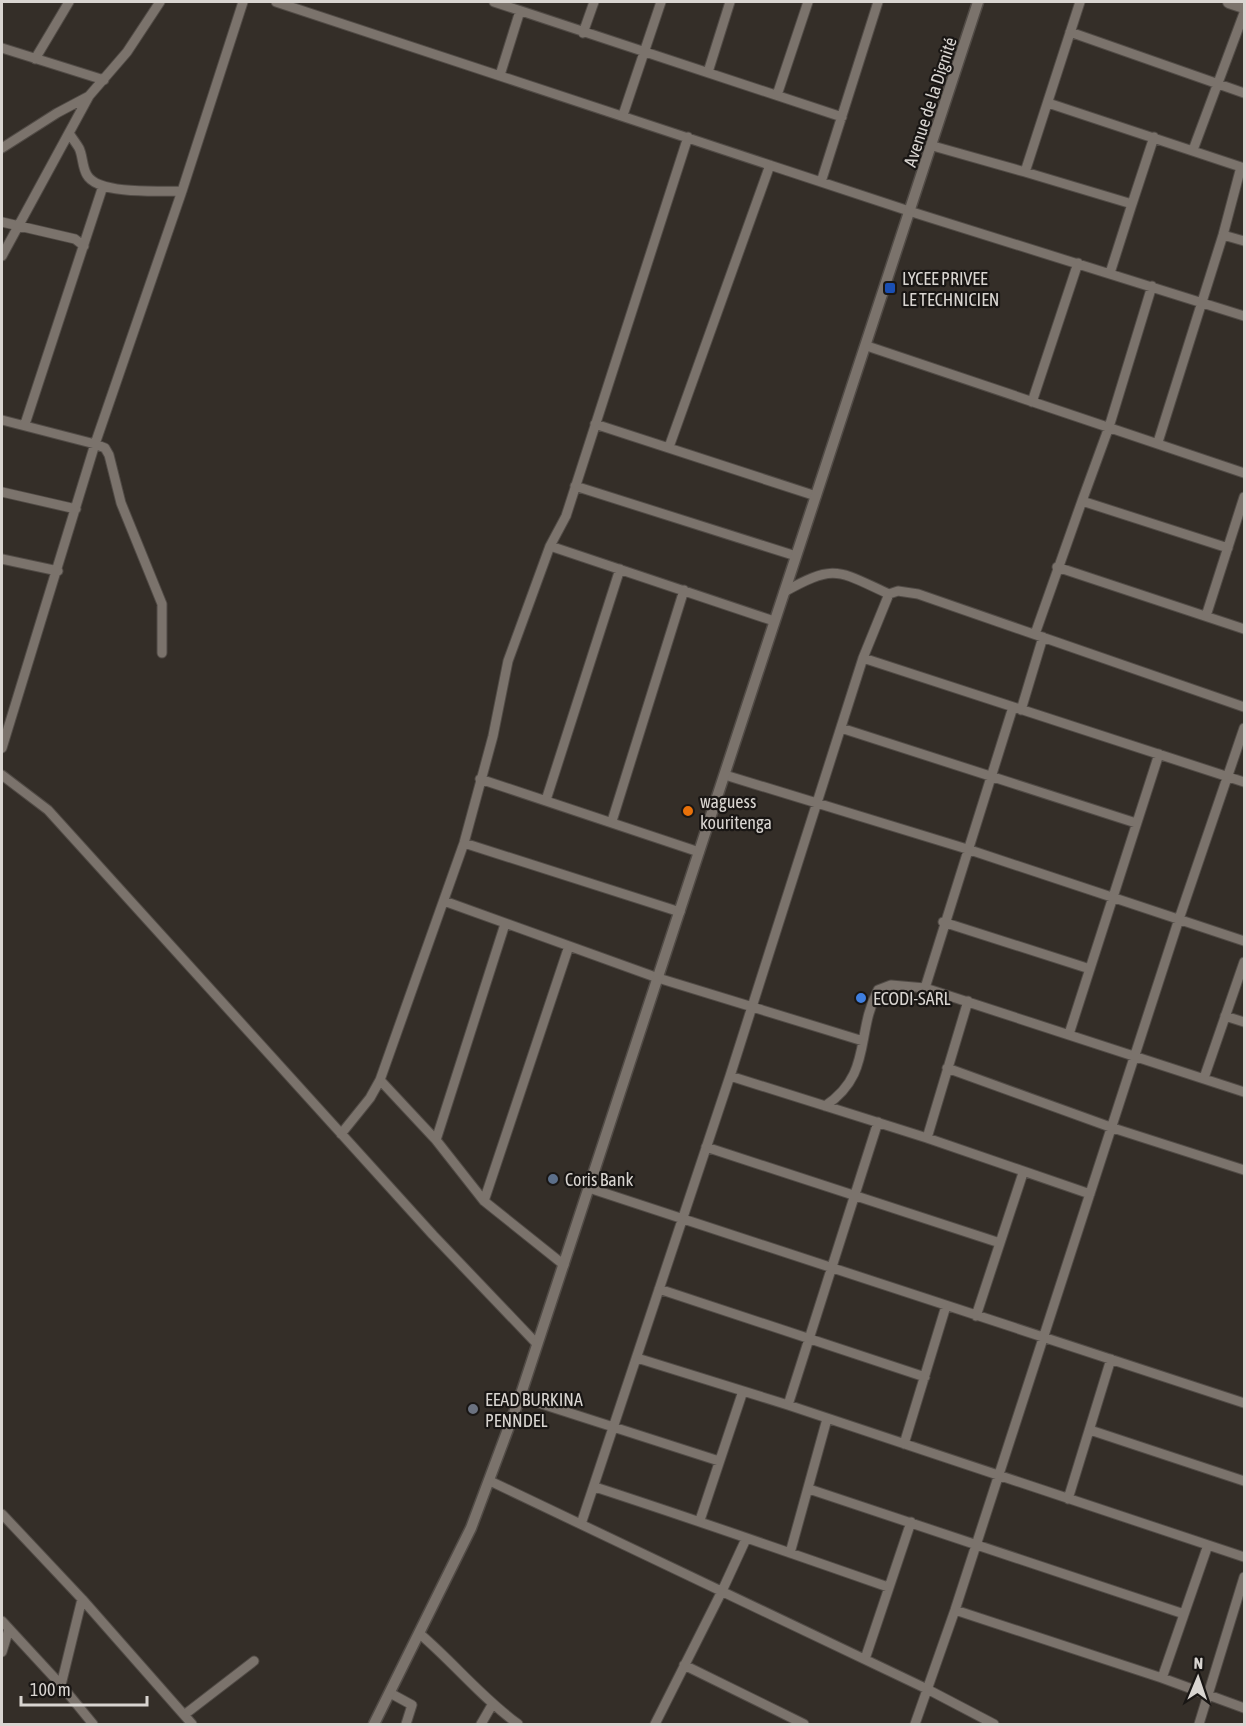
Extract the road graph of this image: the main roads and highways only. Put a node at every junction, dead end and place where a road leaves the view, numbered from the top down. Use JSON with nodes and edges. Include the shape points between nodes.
{"nodes":[{"id":1,"x":1229,"y":2,"type":"edge"},
{"id":2,"x":1245,"y":7,"type":"edge"}],
"edges":[{"from":1,"to":2,"type":"main road"}]}
